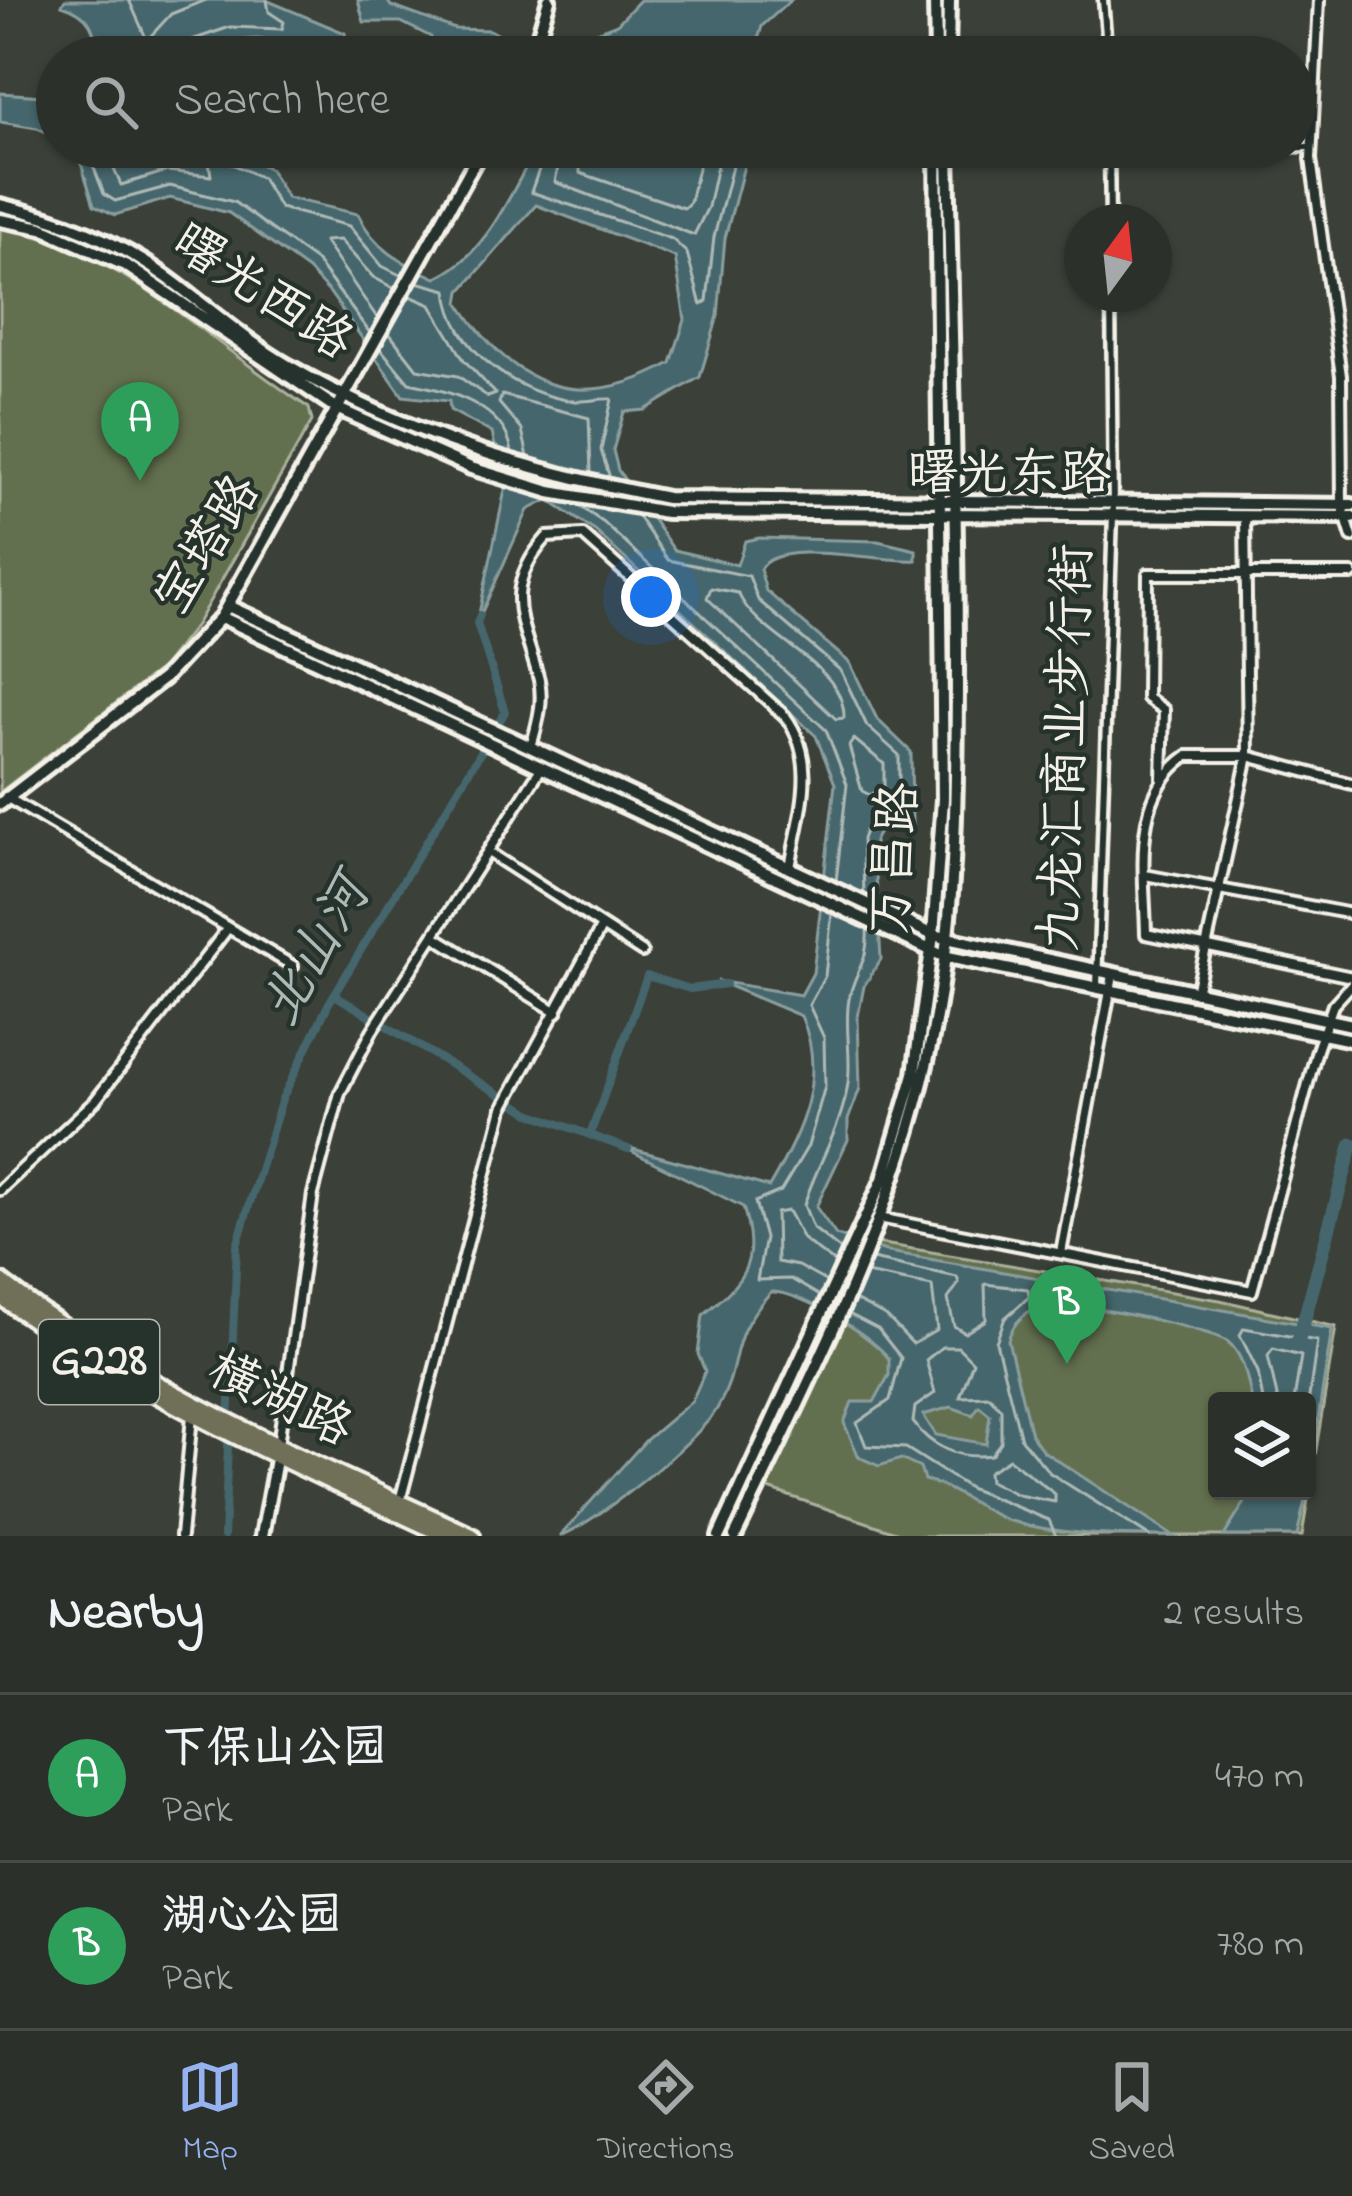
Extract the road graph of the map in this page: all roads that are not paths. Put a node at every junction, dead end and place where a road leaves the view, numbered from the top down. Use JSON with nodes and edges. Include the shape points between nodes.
{"nodes":[{"id":1,"x":549,"y":0,"type":"edge"},
{"id":2,"x":935,"y":0,"type":"edge"},
{"id":3,"x":949,"y":0,"type":"edge"},
{"id":4,"x":1103,"y":0,"type":"edge"},
{"id":5,"x":1318,"y":0,"type":"edge"},
{"id":6,"x":538,"y":36,"type":"edge"},
{"id":7,"x":936,"y":36,"type":"edge"},
{"id":8,"x":948,"y":36,"type":"edge"},
{"id":9,"x":1106,"y":36,"type":"edge"},
{"id":10,"x":1316,"y":42,"type":"edge"},
{"id":11,"x":471,"y":168,"type":"edge"},
{"id":12,"x":944,"y":168,"type":"edge"},
{"id":13,"x":945,"y":168,"type":"edge"},
{"id":14,"x":1109,"y":168,"type":"edge"},
{"id":15,"x":1314,"y":168,"type":"edge"},
{"id":16,"x":1110,"y":204,"type":"edge"},
{"id":17,"x":0,"y":205,"type":"edge"},
{"id":18,"x":0,"y":220,"type":"edge"},
{"id":19,"x":1111,"y":312,"type":"edge"},
{"id":20,"x":343,"y":395,"type":"junction"},
{"id":21,"x":336,"y":408,"type":"junction"},
{"id":22,"x":668,"y":497,"type":"joint"},
{"id":23,"x":957,"y":508,"type":"junction"},
{"id":24,"x":940,"y":509,"type":"junction"},
{"id":25,"x":1113,"y":509,"type":"junction"},
{"id":26,"x":1348,"y":511,"type":"edge"},
{"id":27,"x":666,"y":512,"type":"joint"},
{"id":28,"x":1245,"y":515,"type":"junction"},
{"id":29,"x":1352,"y":537,"type":"edge"},
{"id":30,"x":1246,"y":574,"type":"junction"},
{"id":31,"x":1352,"y":574,"type":"edge"},
{"id":32,"x":224,"y":612,"type":"junction"},
{"id":33,"x":525,"y":746,"type":"junction"},
{"id":34,"x":1248,"y":755,"type":"junction"},
{"id":35,"x":540,"y":770,"type":"junction"},
{"id":36,"x":1162,"y":783,"type":"junction"},
{"id":37,"x":1352,"y":784,"type":"edge"},
{"id":38,"x":3,"y":800,"type":"edge"},
{"id":39,"x":488,"y":852,"type":"junction"},
{"id":40,"x":790,"y":868,"type":"junction"},
{"id":41,"x":1145,"y":875,"type":"junction"},
{"id":42,"x":1219,"y":889,"type":"junction"},
{"id":43,"x":1352,"y":914,"type":"edge"},
{"id":44,"x":602,"y":926,"type":"junction"},
{"id":45,"x":228,"y":928,"type":"junction"},
{"id":46,"x":434,"y":936,"type":"junction"},
{"id":47,"x":940,"y":938,"type":"junction"},
{"id":48,"x":1206,"y":946,"type":"junction"},
{"id":49,"x":642,"y":952,"type":"dead end"},
{"id":50,"x":936,"y":953,"type":"junction"},
{"id":51,"x":293,"y":966,"type":"dead end"},
{"id":52,"x":1106,"y":974,"type":"junction"},
{"id":53,"x":1352,"y":981,"type":"edge"},
{"id":54,"x":1103,"y":989,"type":"junction"},
{"id":55,"x":1196,"y":993,"type":"junction"},
{"id":56,"x":557,"y":1012,"type":"junction"},
{"id":57,"x":1328,"y":1021,"type":"junction"},
{"id":58,"x":1348,"y":1025,"type":"edge"},
{"id":59,"x":1322,"y":1035,"type":"junction"},
{"id":60,"x":1346,"y":1039,"type":"edge"},
{"id":61,"x":0,"y":1190,"type":"edge"},
{"id":62,"x":872,"y":1224,"type":"junction"},
{"id":63,"x":1061,"y":1253,"type":"junction"},
{"id":64,"x":0,"y":1281,"type":"edge"},
{"id":65,"x":0,"y":1296,"type":"edge"},
{"id":66,"x":828,"y":1317,"type":"junction"},
{"id":67,"x":196,"y":1414,"type":"junction"},
{"id":68,"x":269,"y":1446,"type":"junction"},
{"id":69,"x":400,"y":1502,"type":"junction"},
{"id":70,"x":181,"y":1536,"type":"edge"},
{"id":71,"x":262,"y":1536,"type":"edge"},
{"id":72,"x":448,"y":1536,"type":"edge"},
{"id":73,"x":472,"y":1536,"type":"edge"},
{"id":74,"x":719,"y":1536,"type":"edge"},
{"id":75,"x":735,"y":1536,"type":"edge"}],
"edges":[{"from":1,"to":6,"type":"main road"},
{"from":2,"to":7,"type":"main road"},
{"from":3,"to":8,"type":"main road"},
{"from":4,"to":9,"type":"street"},
{"from":5,"to":10,"type":"street"},
{"from":11,"to":20,"type":"main road","name":"宝塔路"},
{"from":12,"to":24,"type":"main road","name":"万昌路"},
{"from":13,"to":23,"type":"main road","name":"万昌路"},
{"from":14,"to":16,"type":"street"},
{"from":15,"to":26,"type":"street","via":[[1341,376]]},
{"from":17,"to":20,"type":"main road","name":"曙光西路","via":[[107,241],[243,337]]},
{"from":18,"to":21,"type":"main road","name":"曙光西路","via":[[42,227],[127,266]]},
{"from":19,"to":25,"type":"street","name":"九龙汇商业步行街"},
{"from":20,"to":21,"type":"main road","name":"宝塔路"},
{"from":20,"to":22,"type":"main road","name":"曙光西路","via":[[477,453]]},
{"from":21,"to":27,"type":"main road","name":"曙光西路","via":[[471,468],[550,492]]},
{"from":21,"to":32,"type":"main road","name":"宝塔路"},
{"from":22,"to":24,"type":"main road","name":"曙光东路"},
{"from":23,"to":24,"type":"main road","name":"曙光东路"},
{"from":23,"to":25,"type":"main road","name":"曙光东路"},
{"from":23,"to":47,"type":"main road","name":"万昌路","via":[[957,804]]},
{"from":24,"to":27,"type":"main road","name":"曙光东路"},
{"from":24,"to":47,"type":"main road","name":"万昌路"},
{"from":25,"to":26,"type":"main road","name":"曙光东路"},
{"from":25,"to":28,"type":"main road","name":"曙光东路"},
{"from":25,"to":52,"type":"street","name":"九龙汇商业步行街"},
{"from":26,"to":28,"type":"main road","name":"曙光东路"},
{"from":26,"to":29,"type":"street"},
{"from":28,"to":30,"type":"street"},
{"from":30,"to":31,"type":"street"},
{"from":30,"to":34,"type":"street"},
{"from":30,"to":36,"type":"street","via":[[1148,574],[1144,681],[1147,698],[1164,710]]},
{"from":32,"to":33,"type":"main road"},
{"from":32,"to":35,"type":"main road"},
{"from":32,"to":38,"type":"main road","name":"宝塔路","via":[[164,678]]},
{"from":33,"to":40,"type":"main road"},
{"from":33,"to":40,"type":"street","via":[[541,701],[518,598],[547,537],[583,535],[800,737],[808,763]]},
{"from":34,"to":36,"type":"street","via":[[1187,757]]},
{"from":34,"to":37,"type":"street"},
{"from":34,"to":42,"type":"street"},
{"from":35,"to":39,"type":"street"},
{"from":35,"to":50,"type":"main road"},
{"from":36,"to":41,"type":"street","via":[[1144,831]]},
{"from":38,"to":45,"type":"street"},
{"from":39,"to":44,"type":"street"},
{"from":39,"to":46,"type":"street"},
{"from":40,"to":47,"type":"main road"},
{"from":41,"to":42,"type":"street"},
{"from":41,"to":48,"type":"street","via":[[1146,934]]},
{"from":42,"to":43,"type":"street"},
{"from":42,"to":48,"type":"street"},
{"from":44,"to":49,"type":"street"},
{"from":44,"to":56,"type":"street"},
{"from":45,"to":51,"type":"street"},
{"from":45,"to":61,"type":"street","via":[[95,1101]]},
{"from":46,"to":56,"type":"street"},
{"from":46,"to":68,"type":"street","via":[[340,1093],[313,1194]]},
{"from":47,"to":50,"type":"main road","name":"万昌路"},
{"from":47,"to":52,"type":"main road"},
{"from":48,"to":53,"type":"street"},
{"from":48,"to":55,"type":"street"},
{"from":50,"to":54,"type":"main road"},
{"from":50,"to":62,"type":"main road","name":"万昌路","via":[[924,1078]]},
{"from":52,"to":54,"type":"street"},
{"from":52,"to":55,"type":"main road"},
{"from":53,"to":57,"type":"street"},
{"from":54,"to":59,"type":"main road"},
{"from":54,"to":63,"type":"street"},
{"from":55,"to":57,"type":"main road"},
{"from":56,"to":69,"type":"street","via":[[503,1108]]},
{"from":57,"to":58,"type":"main road"},
{"from":57,"to":59,"type":"street"},
{"from":59,"to":60,"type":"main road"},
{"from":59,"to":63,"type":"street","via":[[1252,1291]]},
{"from":62,"to":63,"type":"street"},
{"from":62,"to":66,"type":"main road","name":"万昌路"},
{"from":64,"to":67,"type":"highway","name":"横湖路","number":"G228"},
{"from":65,"to":67,"type":"highway","name":"横湖路","number":"G228","via":[[78,1351]]},
{"from":66,"to":74,"type":"main road","name":"万昌路"},
{"from":66,"to":75,"type":"main road","name":"万昌路"},
{"from":67,"to":68,"type":"highway","name":"横湖路","number":"G228"},
{"from":67,"to":70,"type":"street"},
{"from":68,"to":69,"type":"highway","name":"横湖路","number":"G228"},
{"from":68,"to":71,"type":"main road"},
{"from":68,"to":72,"type":"highway","name":"横湖路","number":"G228"},
{"from":69,"to":73,"type":"highway","name":"横湖路","number":"G228"}]}
